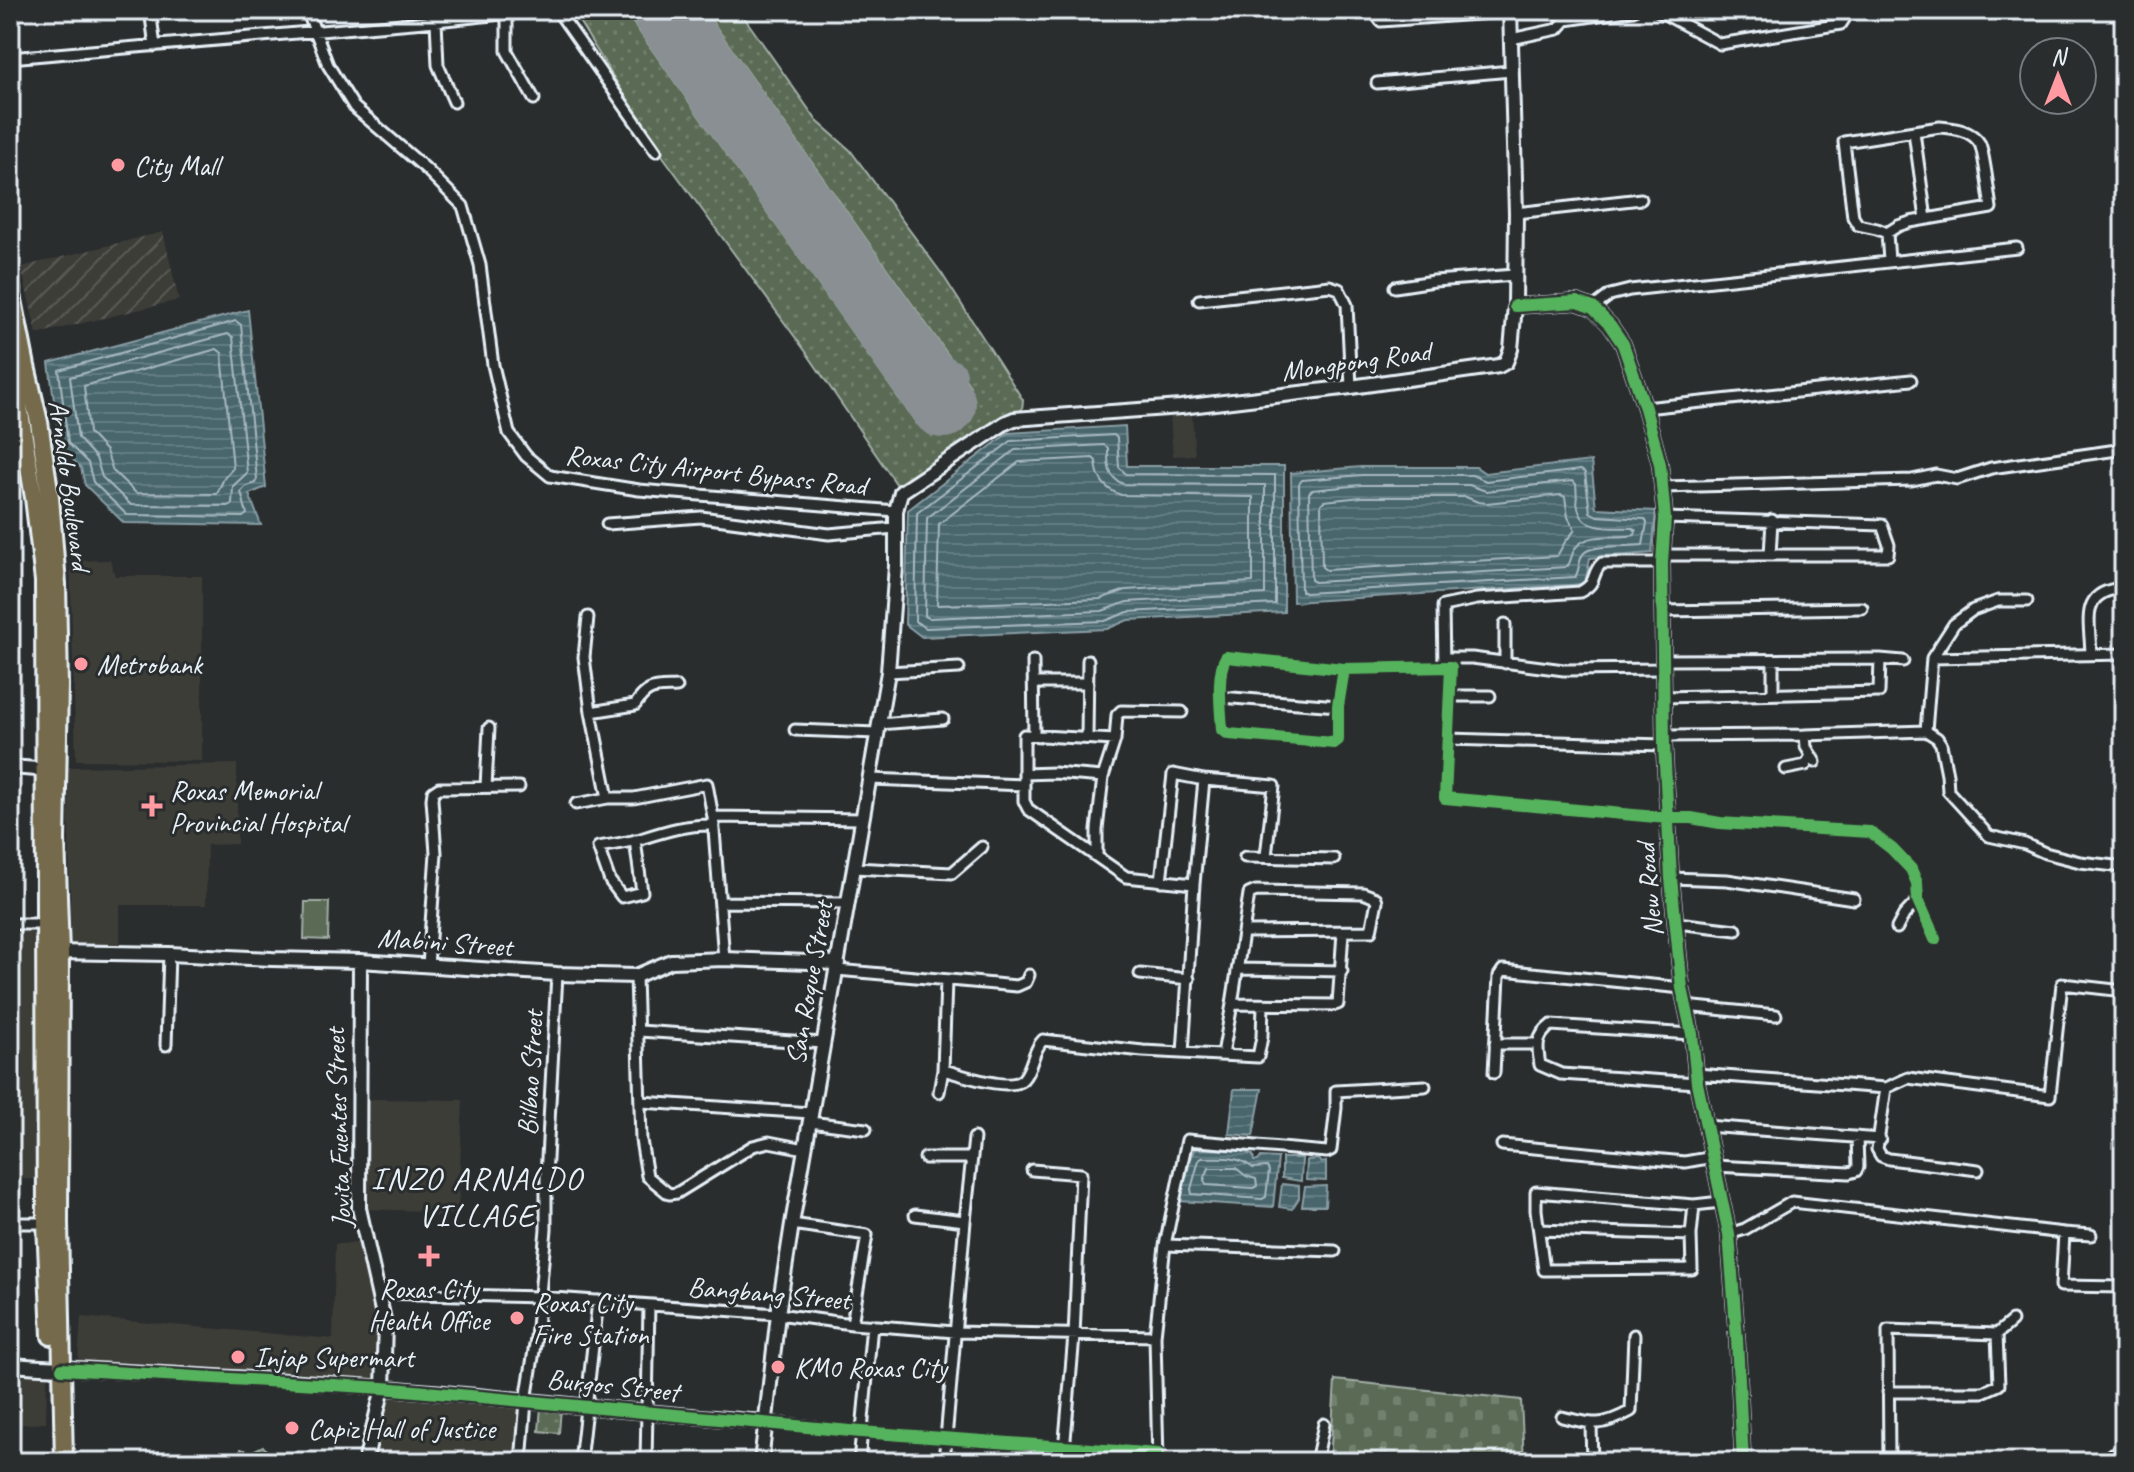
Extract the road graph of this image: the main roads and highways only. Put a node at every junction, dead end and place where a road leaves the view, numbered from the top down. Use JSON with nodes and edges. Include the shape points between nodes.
{"nodes":[{"id":1,"x":1510,"y":11,"type":"edge"},
{"id":2,"x":11,"y":292,"type":"edge"},
{"id":3,"x":1515,"y":306,"type":"junction"},
{"id":4,"x":10,"y":352,"type":"edge"},
{"id":5,"x":896,"y":511,"type":"joint"},
{"id":6,"x":10,"y":767,"type":"edge"},
{"id":7,"x":52,"y":770,"type":"junction"},
{"id":8,"x":53,"y":952,"type":"junction"},
{"id":9,"x":360,"y":961,"type":"junction"},
{"id":10,"x":837,"y":966,"type":"junction"},
{"id":11,"x":10,"y":1365,"type":"edge"},
{"id":12,"x":57,"y":1368,"type":"junction"},
{"id":13,"x":383,"y":1388,"type":"junction"},
{"id":14,"x":765,"y":1422,"type":"junction"},
{"id":15,"x":54,"y":1462,"type":"edge"},
{"id":16,"x":64,"y":1462,"type":"edge"},
{"id":17,"x":365,"y":1462,"type":"edge"},
{"id":18,"x":761,"y":1462,"type":"edge"},
{"id":19,"x":1743,"y":1462,"type":"edge"}],
"edges":[{"from":1,"to":3,"type":"main road","name":"Mongpong Road"},
{"from":2,"to":7,"type":"highway","name":"Arnaldo Boulevard","via":[[50,497],[59,615]]},
{"from":3,"to":5,"type":"main road","name":"Mongpong Road","via":[[1511,349],[1499,366],[1181,407],[1014,419],[909,485],[901,492]]},
{"from":3,"to":19,"type":"main road","name":"New Road","via":[[1577,302],[1593,308],[1610,325],[1623,344],[1660,464],[1671,878],[1696,1078],[1729,1234]]},
{"from":4,"to":7,"type":"highway","name":"Arnaldo Boulevard","via":[[44,581]]},
{"from":5,"to":10,"type":"main road","name":"San Roque Street","via":[[888,672]]},
{"from":6,"to":7,"type":"main road"},
{"from":7,"to":8,"type":"highway","name":"Arnaldo Boulevard"},
{"from":8,"to":9,"type":"main road","name":"Mabini Street"},
{"from":8,"to":12,"type":"highway","name":"Arnaldo Boulevard"},
{"from":9,"to":10,"type":"main road","name":"Mabini Street","via":[[636,976],[671,961]]},
{"from":9,"to":13,"type":"main road","name":"Jovita Fuentes Street","via":[[359,1208],[385,1324]]},
{"from":10,"to":14,"type":"main road","name":"San Roque Street","via":[[792,1224]]},
{"from":11,"to":12,"type":"main road","name":"Burgos Street"},
{"from":12,"to":13,"type":"main road","name":"Burgos Street"},
{"from":12,"to":15,"type":"highway","name":"Arnaldo Boulevard"},
{"from":12,"to":16,"type":"highway","name":"Arnaldo Boulevard"},
{"from":13,"to":14,"type":"main road","name":"Burgos Street"},
{"from":13,"to":17,"type":"main road","name":"Jovita Fuentes Street"},
{"from":14,"to":18,"type":"main road","name":"San Roque Street"}]}
